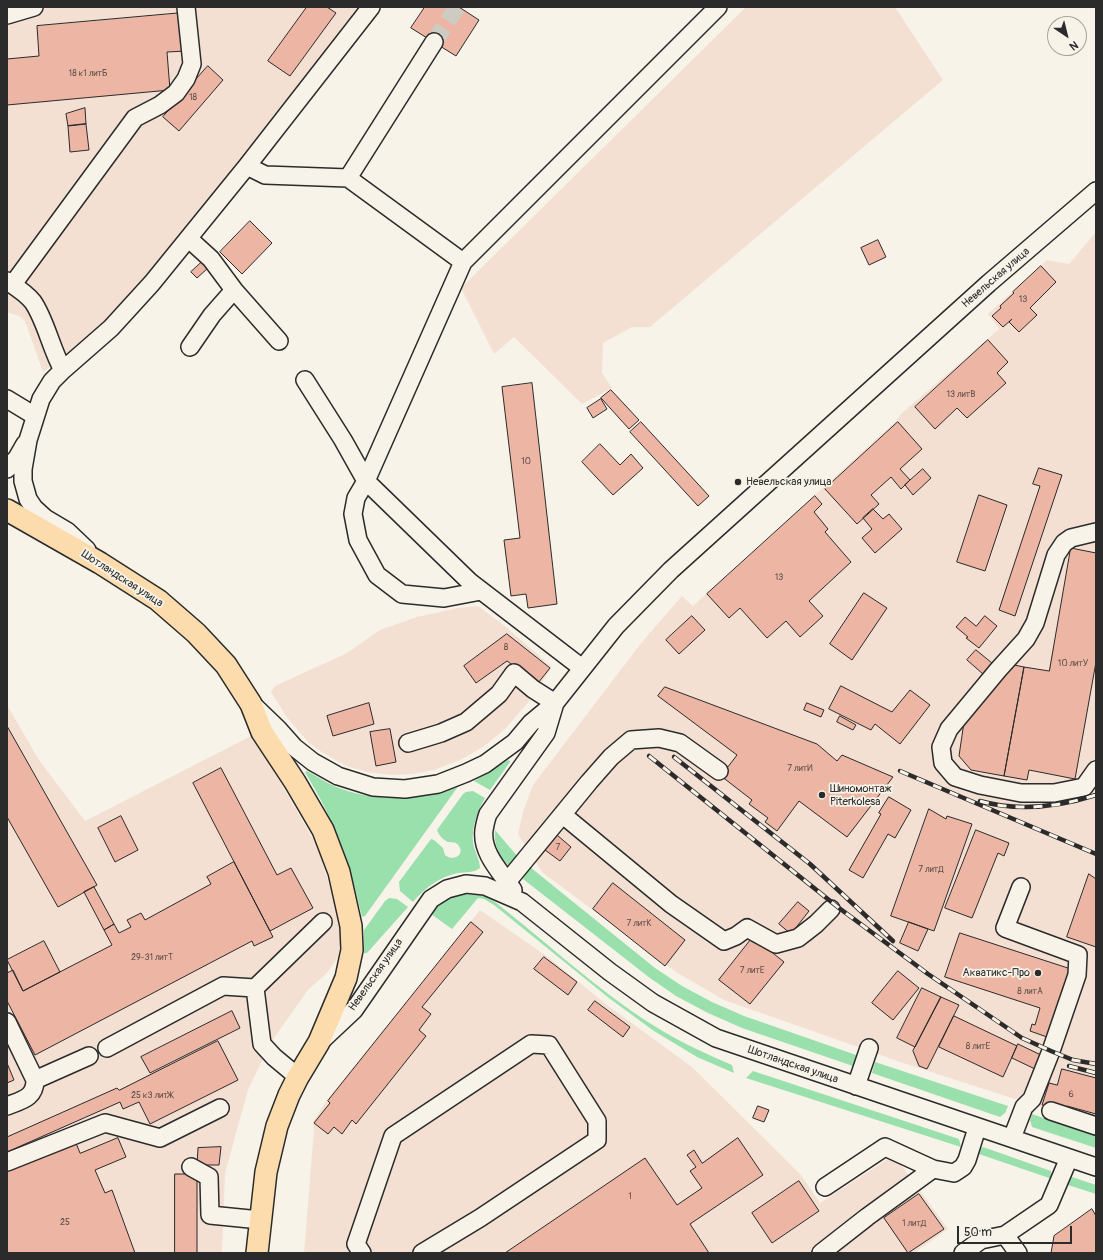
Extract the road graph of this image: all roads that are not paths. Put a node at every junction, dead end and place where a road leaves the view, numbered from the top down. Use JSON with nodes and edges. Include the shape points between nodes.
{"nodes":[{"id":1,"x":34,"y":7,"type":"edge"},
{"id":2,"x":186,"y":7,"type":"edge"},
{"id":3,"x":354,"y":7,"type":"edge"},
{"id":4,"x":371,"y":7,"type":"edge"},
{"id":5,"x":718,"y":7,"type":"edge"},
{"id":6,"x":7,"y":15,"type":"edge"},
{"id":7,"x":358,"y":24,"type":"junction"},
{"id":8,"x":434,"y":42,"type":"tunnel mouth"},
{"id":9,"x":247,"y":166,"type":"junction"},
{"id":10,"x":348,"y":178,"type":"junction"},
{"id":11,"x":1096,"y":191,"type":"edge"},
{"id":12,"x":188,"y":239,"type":"junction"},
{"id":13,"x":463,"y":262,"type":"junction"},
{"id":14,"x":10,"y":283,"type":"edge"},
{"id":15,"x":234,"y":290,"type":"junction"},
{"id":16,"x":278,"y":341,"type":"dead end"},
{"id":17,"x":190,"y":347,"type":"dead end"},
{"id":18,"x":63,"y":370,"type":"junction"},
{"id":19,"x":305,"y":380,"type":"dead end"},
{"id":20,"x":7,"y":399,"type":"edge"},
{"id":21,"x":35,"y":416,"type":"junction"},
{"id":22,"x":28,"y":440,"type":"junction"},
{"id":23,"x":7,"y":469,"type":"edge"},
{"id":24,"x":366,"y":481,"type":"junction"},
{"id":25,"x":7,"y":510,"type":"edge"},
{"id":26,"x":1096,"y":532,"type":"edge"},
{"id":27,"x":100,"y":563,"type":"junction"},
{"id":28,"x":482,"y":591,"type":"junction"},
{"id":29,"x":582,"y":668,"type":"junction"},
{"id":30,"x":555,"y":703,"type":"junction"},
{"id":31,"x":251,"y":704,"type":"junction"},
{"id":32,"x":408,"y":743,"type":"dead end"},
{"id":33,"x":1096,"y":770,"type":"edge"},
{"id":34,"x":719,"y":771,"type":"dead end"},
{"id":35,"x":563,"y":815,"type":"junction"},
{"id":36,"x":508,"y":882,"type":"junction"},
{"id":37,"x":1021,"y":887,"type":"dead end"},
{"id":38,"x":522,"y":902,"type":"junction"},
{"id":39,"x":830,"y":908,"type":"dead end"},
{"id":40,"x":323,"y":922,"type":"dead end"},
{"id":41,"x":255,"y":988,"type":"junction"},
{"id":42,"x":7,"y":1022,"type":"edge"},
{"id":43,"x":319,"y":1042,"type":"junction"},
{"id":44,"x":107,"y":1048,"type":"dead end"},
{"id":45,"x":869,"y":1048,"type":"dead end"},
{"id":46,"x":89,"y":1056,"type":"dead end"},
{"id":47,"x":298,"y":1077,"type":"junction"},
{"id":48,"x":35,"y":1080,"type":"junction"},
{"id":49,"x":856,"y":1086,"type":"junction"},
{"id":50,"x":7,"y":1106,"type":"edge"},
{"id":51,"x":220,"y":1108,"type":"dead end"},
{"id":52,"x":1051,"y":1111,"type":"dead end"},
{"id":53,"x":1096,"y":1126,"type":"edge"},
{"id":54,"x":977,"y":1128,"type":"junction"},
{"id":55,"x":1012,"y":1138,"type":"junction"},
{"id":56,"x":1069,"y":1158,"type":"junction"},
{"id":57,"x":7,"y":1162,"type":"edge"},
{"id":58,"x":191,"y":1167,"type":"dead end"},
{"id":59,"x":1096,"y":1167,"type":"edge"},
{"id":60,"x":933,"y":1169,"type":"junction"},
{"id":61,"x":825,"y":1187,"type":"dead end"},
{"id":62,"x":260,"y":1220,"type":"junction"},
{"id":63,"x":1006,"y":1235,"type":"junction"},
{"id":64,"x":259,"y":1250,"type":"edge"},
{"id":65,"x":362,"y":1253,"type":"edge"},
{"id":66,"x":422,"y":1253,"type":"edge"},
{"id":67,"x":821,"y":1253,"type":"edge"},
{"id":68,"x":963,"y":1253,"type":"edge"},
{"id":69,"x":1018,"y":1253,"type":"edge"}],
"edges":[{"from":1,"to":6,"type":"street"},
{"from":2,"to":14,"type":"street","via":[[192,64],[186,79],[176,93],[136,118]]},
{"from":3,"to":7,"type":"street"},
{"from":4,"to":7,"type":"street"},
{"from":5,"to":13,"type":"street"},
{"from":7,"to":9,"type":"street"},
{"from":8,"to":10,"type":"street"},
{"from":9,"to":10,"type":"street","via":[[265,175]]},
{"from":9,"to":12,"type":"street"},
{"from":10,"to":13,"type":"street"},
{"from":11,"to":29,"type":"street","name":"Невельская улица","via":[[995,278],[671,570],[616,626]]},
{"from":12,"to":15,"type":"street","via":[[211,259]]},
{"from":12,"to":18,"type":"street","via":[[111,328]]},
{"from":13,"to":24,"type":"street"},
{"from":14,"to":18,"type":"street","via":[[33,302]]},
{"from":15,"to":16,"type":"street"},
{"from":15,"to":17,"type":"street","via":[[212,315]]},
{"from":18,"to":21,"type":"street","via":[[52,381],[41,399]]},
{"from":19,"to":24,"type":"street"},
{"from":20,"to":21,"type":"street"},
{"from":21,"to":22,"type":"street"},
{"from":22,"to":23,"type":"street"},
{"from":22,"to":27,"type":"street","via":[[23,481],[28,499],[45,518],[67,531]]},
{"from":24,"to":28,"type":"street"},
{"from":24,"to":28,"type":"street","via":[[356,498],[352,514],[358,540],[376,575],[402,594],[444,598]]},
{"from":25,"to":27,"type":"main road","name":"Шотландская улица"},
{"from":26,"to":33,"type":"street","via":[[1071,538],[1064,543],[1056,555],[1035,623],[1026,639],[949,729],[941,747],[943,763],[955,777],[1021,793],[1054,793],[1084,787]]},
{"from":27,"to":31,"type":"main road","name":"Шотландская улица","via":[[158,600],[196,633],[226,665]]},
{"from":28,"to":29,"type":"street"},
{"from":29,"to":30,"type":"street","name":"Невельская улица"},
{"from":30,"to":31,"type":"street","via":[[531,723],[515,742],[485,764],[438,784],[405,789],[373,787],[338,776],[313,762],[294,747]]},
{"from":30,"to":32,"type":"street","via":[[514,673],[498,694],[466,722]]},
{"from":30,"to":36,"type":"street","via":[[546,733],[488,814],[484,830],[485,844],[496,867]]},
{"from":31,"to":43,"type":"main road","name":"Шотландская улица","via":[[262,732],[323,830],[347,902],[352,950],[346,978]]},
{"from":34,"to":35,"type":"street","via":[[680,743],[659,738],[631,740],[607,762]]},
{"from":35,"to":36,"type":"street"},
{"from":35,"to":39,"type":"street","via":[[671,904],[724,941],[747,928],[776,944],[798,938],[816,924]]},
{"from":36,"to":38,"type":"street"},
{"from":37,"to":55,"type":"street","via":[[1005,928],[1078,955],[1078,976],[1032,1099],[1024,1107]]},
{"from":38,"to":43,"type":"street","name":"Невельская улица","via":[[485,886],[466,884],[447,889],[431,899],[354,1010]]},
{"from":38,"to":49,"type":"street","name":"Шотландская улица","via":[[610,972],[653,1002],[716,1038]]},
{"from":40,"to":41,"type":"street"},
{"from":41,"to":44,"type":"street","via":[[223,986]]},
{"from":41,"to":47,"type":"street","via":[[262,1044]]},
{"from":42,"to":48,"type":"street"},
{"from":43,"to":47,"type":"main road","name":"Невельская улица"},
{"from":45,"to":49,"type":"street"},
{"from":46,"to":48,"type":"street"},
{"from":47,"to":62,"type":"main road","name":"Невельская улица","via":[[277,1126],[266,1172]]},
{"from":48,"to":50,"type":"street","via":[[31,1094],[24,1100]]},
{"from":49,"to":54,"type":"street","name":"Шотландская улица"},
{"from":51,"to":57,"type":"street","via":[[160,1138],[105,1123]]},
{"from":52,"to":53,"type":"street"},
{"from":54,"to":55,"type":"street","name":"Шотландская улица"},
{"from":54,"to":60,"type":"street","via":[[963,1167],[954,1173]]},
{"from":55,"to":56,"type":"street","name":"Шотландская улица"},
{"from":56,"to":59,"type":"street","name":"Шотландская улица"},
{"from":56,"to":63,"type":"street","via":[[1049,1205]]},
{"from":58,"to":62,"type":"street","via":[[210,1176],[210,1216]]},
{"from":60,"to":61,"type":"street","via":[[884,1147]]},
{"from":60,"to":67,"type":"street"},
{"from":62,"to":64,"type":"main road","name":"Невельская улица"},
{"from":63,"to":68,"type":"street","via":[[981,1240]]},
{"from":63,"to":69,"type":"street"},
{"from":65,"to":66,"type":"street","via":[[356,1244],[393,1136],[531,1044],[548,1045],[597,1121],[597,1140],[480,1218]]}]}
